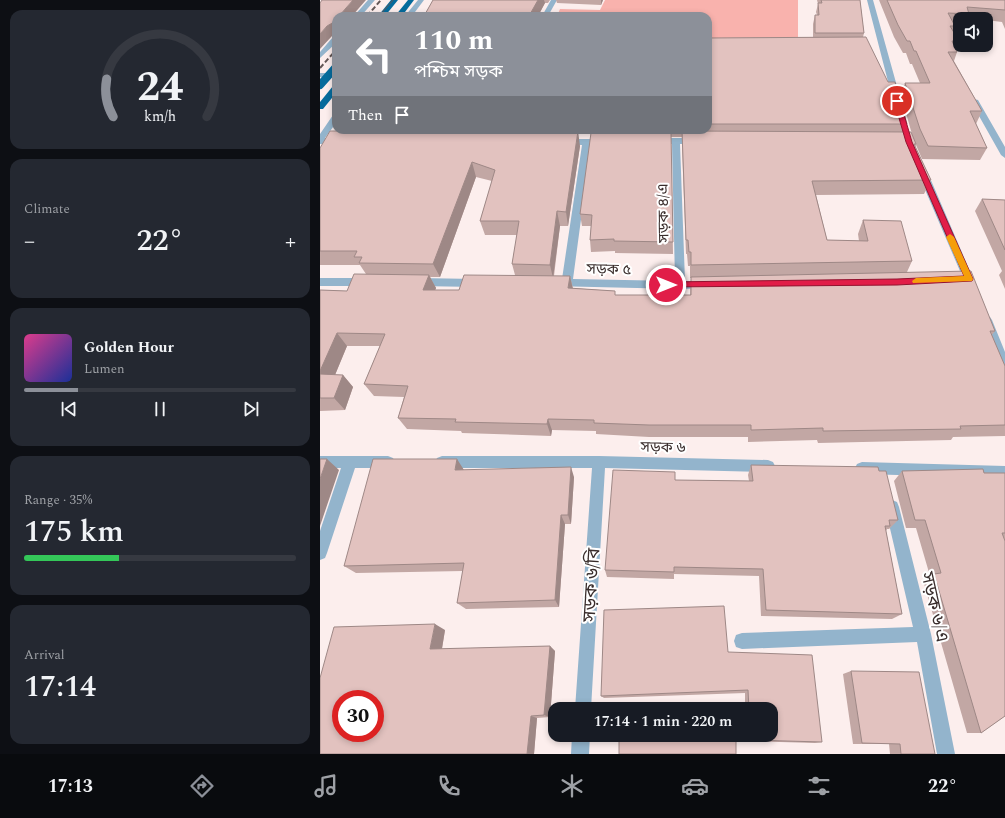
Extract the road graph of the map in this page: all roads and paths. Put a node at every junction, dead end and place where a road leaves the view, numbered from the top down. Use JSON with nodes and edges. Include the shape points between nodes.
{"nodes":[{"id":1,"x":372,"y":0,"type":"edge"},
{"id":2,"x":395,"y":0,"type":"edge"},
{"id":3,"x":412,"y":0,"type":"edge"},
{"id":4,"x":421,"y":0,"type":"edge"},
{"id":5,"x":554,"y":0,"type":"edge"},
{"id":6,"x":870,"y":0,"type":"edge"},
{"id":7,"x":361,"y":12,"type":"edge"},
{"id":8,"x":384,"y":12,"type":"edge"},
{"id":9,"x":402,"y":12,"type":"edge"},
{"id":10,"x":411,"y":12,"type":"edge"},
{"id":11,"x":547,"y":12,"type":"edge"},
{"id":12,"x":332,"y":42,"type":"edge"},
{"id":13,"x":320,"y":56,"type":"edge"},
{"id":14,"x":332,"y":72,"type":"edge"},
{"id":15,"x":320,"y":75,"type":"edge"},
{"id":16,"x":332,"y":75,"type":"edge"},
{"id":17,"x":320,"y":85,"type":"edge"},
{"id":18,"x":332,"y":93,"type":"edge"},
{"id":19,"x":970,"y":94,"type":"edge"},
{"id":20,"x":898,"y":105,"type":"edge"},
{"id":21,"x":320,"y":107,"type":"edge"},
{"id":22,"x":332,"y":123,"type":"edge"},
{"id":23,"x":320,"y":140,"type":"edge"},
{"id":24,"x":351,"y":141,"type":"edge"},
{"id":25,"x":676,"y":141,"type":"junction"},
{"id":26,"x":707,"y":141,"type":"edge"},
{"id":27,"x":555,"y":142,"type":"edge"},
{"id":28,"x":587,"y":142,"type":"junction"},
{"id":29,"x":616,"y":142,"type":"edge"},
{"id":30,"x":646,"y":142,"type":"edge"},
{"id":31,"x":1005,"y":154,"type":"edge"},
{"id":32,"x":918,"y":164,"type":"edge"},
{"id":33,"x":320,"y":282,"type":"edge"},
{"id":34,"x":376,"y":282,"type":"edge"},
{"id":35,"x":408,"y":282,"type":"edge"},
{"id":36,"x":488,"y":283,"type":"edge"},
{"id":37,"x":543,"y":283,"type":"edge"},
{"id":38,"x":567,"y":283,"type":"junction"},
{"id":39,"x":714,"y":284,"type":"edge"},
{"id":40,"x":680,"y":285,"type":"junction"},
{"id":41,"x":975,"y":294,"type":"edge"},
{"id":42,"x":981,"y":308,"type":"edge"},
{"id":43,"x":1005,"y":366,"type":"edge"},
{"id":44,"x":320,"y":462,"type":"edge"},
{"id":45,"x":350,"y":462,"type":"junction"},
{"id":46,"x":404,"y":462,"type":"edge"},
{"id":47,"x":428,"y":462,"type":"edge"},
{"id":48,"x":600,"y":462,"type":"junction"},
{"id":49,"x":780,"y":466,"type":"edge"},
{"id":50,"x":851,"y":468,"type":"edge"},
{"id":51,"x":883,"y":469,"type":"junction"},
{"id":52,"x":1005,"y":472,"type":"edge"},
{"id":53,"x":320,"y":553,"type":"edge"},
{"id":54,"x":922,"y":634,"type":"junction"},
{"id":55,"x":742,"y":641,"type":"dead end"},
{"id":56,"x":583,"y":702,"type":"edge"},
{"id":57,"x":581,"y":742,"type":"edge"},
{"id":58,"x":580,"y":754,"type":"edge"},
{"id":59,"x":946,"y":754,"type":"edge"}],
"edges":[{"from":1,"to":7,"type":"street"},
{"from":2,"to":8,"type":"highway"},
{"from":3,"to":9,"type":"highway"},
{"from":4,"to":10,"type":"street"},
{"from":5,"to":11,"type":"street"},
{"from":6,"to":20,"type":"street","via":[[877,46]]},
{"from":12,"to":13,"type":"street"},
{"from":14,"to":17,"type":"highway","bridge":true},
{"from":15,"to":16,"type":"street"},
{"from":18,"to":21,"type":"highway"},
{"from":19,"to":31,"type":"street"},
{"from":22,"to":23,"type":"street"},
{"from":23,"to":24,"type":"street"},
{"from":25,"to":26,"type":"street"},
{"from":25,"to":30,"type":"street"},
{"from":25,"to":40,"type":"street","name":"সড়ক ৪/এ"},
{"from":27,"to":28,"type":"street"},
{"from":28,"to":29,"type":"street"},
{"from":28,"to":38,"type":"street"},
{"from":32,"to":41,"type":"street","via":[[964,279]]},
{"from":33,"to":34,"type":"street"},
{"from":35,"to":36,"type":"street"},
{"from":37,"to":38,"type":"street","name":"সড়ক ৫"},
{"from":38,"to":40,"type":"street","name":"সড়ক ৫"},
{"from":39,"to":40,"type":"street","name":"সড়ক ৫"},
{"from":42,"to":43,"type":"street"},
{"from":44,"to":45,"type":"street"},
{"from":45,"to":46,"type":"street"},
{"from":45,"to":53,"type":"street"},
{"from":47,"to":48,"type":"street","name":"সড়ক ৬"},
{"from":48,"to":49,"type":"street","name":"সড়ক ৬"},
{"from":48,"to":56,"type":"street","name":"সড়ক ৬/বি"},
{"from":50,"to":51,"type":"street"},
{"from":51,"to":52,"type":"street"},
{"from":51,"to":54,"type":"street","name":"সড়ক ৬/এ"},
{"from":54,"to":55,"type":"street"},
{"from":54,"to":59,"type":"street","name":"সড়ক ৬/এ"},
{"from":57,"to":58,"type":"street"}]}
